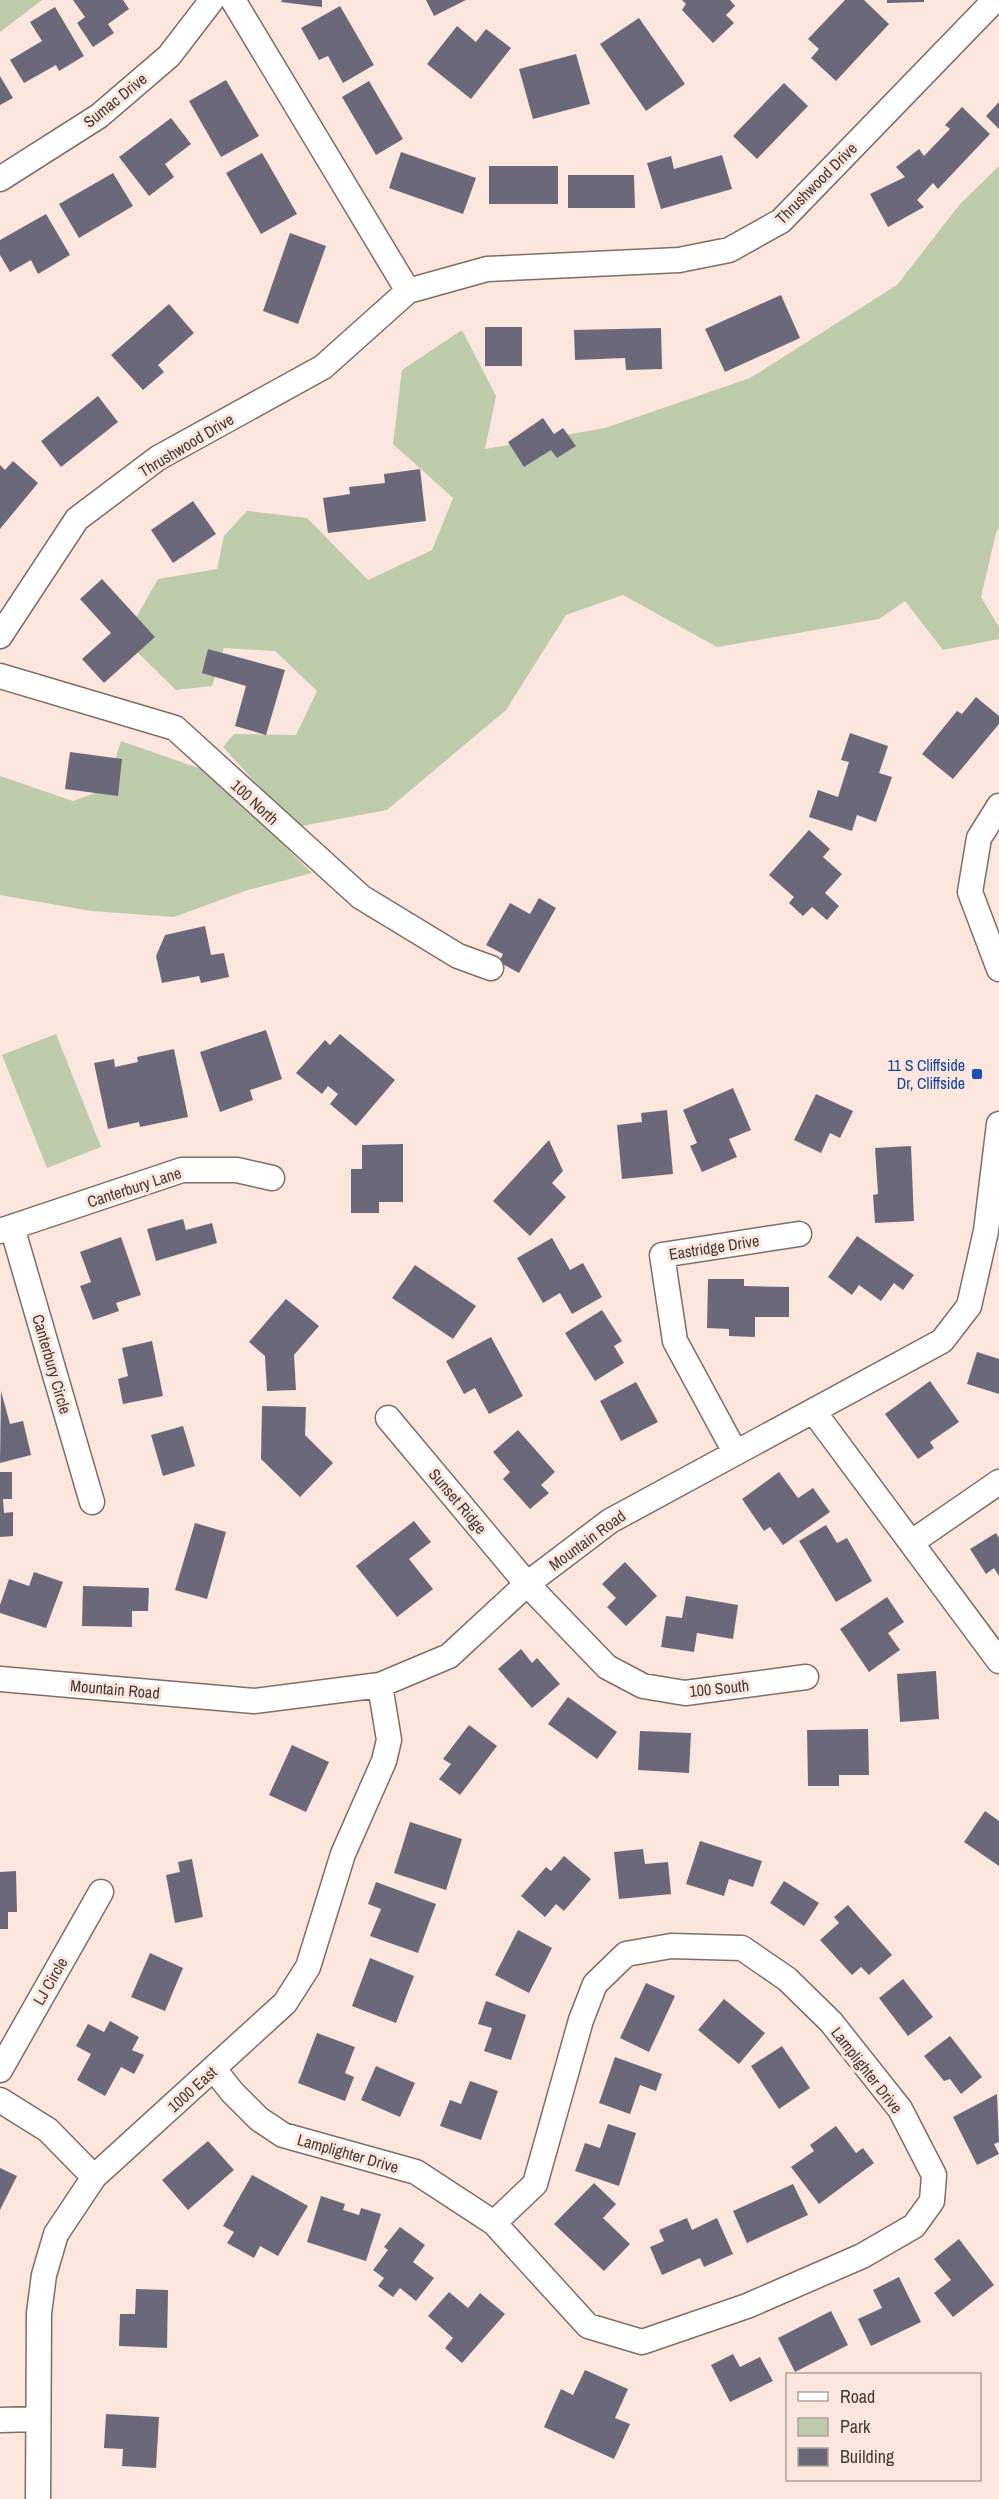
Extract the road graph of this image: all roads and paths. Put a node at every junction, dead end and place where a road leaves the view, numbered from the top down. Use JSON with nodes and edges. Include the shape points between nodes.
{"nodes":[{"id":1,"x":212,"y":0,"type":"edge"},
{"id":2,"x":233,"y":0,"type":"edge"},
{"id":3,"x":995,"y":0,"type":"edge"},
{"id":4,"x":0,"y":179,"type":"edge"},
{"id":5,"x":408,"y":291,"type":"junction"},
{"id":6,"x":0,"y":636,"type":"edge"},
{"id":7,"x":0,"y":676,"type":"edge"},
{"id":8,"x":999,"y":806,"type":"edge"},
{"id":9,"x":491,"y":968,"type":"dead end"},
{"id":10,"x":999,"y":969,"type":"edge"},
{"id":11,"x":999,"y":1124,"type":"edge"},
{"id":12,"x":272,"y":1178,"type":"dead end"},
{"id":13,"x":6,"y":1229,"type":"edge"},
{"id":14,"x":992,"y":1232,"type":"edge"},
{"id":15,"x":799,"y":1234,"type":"dead end"},
{"id":16,"x":814,"y":1412,"type":"junction"},
{"id":17,"x":388,"y":1418,"type":"dead end"},
{"id":18,"x":735,"y":1452,"type":"junction"},
{"id":19,"x":999,"y":1482,"type":"edge"},
{"id":20,"x":92,"y":1502,"type":"dead end"},
{"id":21,"x":912,"y":1542,"type":"junction"},
{"id":22,"x":527,"y":1584,"type":"junction"},
{"id":23,"x":999,"y":1661,"type":"edge"},
{"id":24,"x":806,"y":1677,"type":"dead end"},
{"id":25,"x":0,"y":1679,"type":"edge"},
{"id":26,"x":380,"y":1685,"type":"junction"},
{"id":27,"x":101,"y":1892,"type":"dead end"},
{"id":28,"x":214,"y":2069,"type":"junction"},
{"id":29,"x":0,"y":2070,"type":"edge"},
{"id":30,"x":0,"y":2100,"type":"edge"},
{"id":31,"x":94,"y":2177,"type":"junction"},
{"id":32,"x":495,"y":2223,"type":"junction"},
{"id":33,"x":38,"y":2419,"type":"junction"},
{"id":34,"x":0,"y":2420,"type":"edge"},
{"id":35,"x":38,"y":2499,"type":"edge"}],
"edges":[{"from":1,"to":4,"type":"street","name":"Sumac Drive","via":[[169,56],[99,116]]},
{"from":2,"to":5,"type":"street"},
{"from":3,"to":5,"type":"street","name":"Thrushwood Drive","via":[[780,221],[729,250],[679,260],[487,269]]},
{"from":5,"to":6,"type":"street","name":"Thrushwood Drive","via":[[323,367],[158,458],[77,519]]},
{"from":7,"to":9,"type":"street","name":"100 North","via":[[175,728],[361,897],[458,956]]},
{"from":8,"to":10,"type":"street","via":[[979,838],[970,892]]},
{"from":11,"to":14,"type":"street","name":"Mountain Road"},
{"from":12,"to":13,"type":"street","name":"Canterbury Lane","via":[[237,1170],[182,1170]]},
{"from":13,"to":20,"type":"street","name":"Canterbury Circle"},
{"from":14,"to":16,"type":"street","name":"Mountain Road","via":[[969,1306],[942,1341]]},
{"from":15,"to":18,"type":"street","name":"Eastridge Drive","via":[[662,1255],[675,1341]]},
{"from":16,"to":18,"type":"street","name":"Mountain Road"},
{"from":16,"to":21,"type":"street"},
{"from":17,"to":22,"type":"street","name":"Sunset Ridge"},
{"from":18,"to":22,"type":"street","name":"Mountain Road","via":[[610,1521]]},
{"from":19,"to":21,"type":"street"},
{"from":21,"to":23,"type":"street"},
{"from":22,"to":24,"type":"street","name":"100 South","via":[[607,1667],[643,1686],[685,1693]]},
{"from":22,"to":26,"type":"street","name":"Mountain Road","via":[[449,1656]]},
{"from":25,"to":26,"type":"street","name":"Mountain Road","via":[[254,1701]]},
{"from":26,"to":28,"type":"street","name":"1000 East","via":[[389,1740],[384,1761],[343,1854],[308,1967],[285,2003]]},
{"from":27,"to":29,"type":"street","name":"LJ Circle"},
{"from":28,"to":31,"type":"street","name":"1000 East"},
{"from":28,"to":32,"type":"street","name":"Lamplighter Drive","via":[[259,2119],[283,2135],[416,2172]]},
{"from":30,"to":31,"type":"street","via":[[48,2130]]},
{"from":31,"to":33,"type":"street","name":"1000 East","via":[[56,2234],[44,2274],[39,2313]]},
{"from":32,"to":32,"type":"street","name":"Lamplighter Drive","via":[[588,2326],[642,2342],[747,2306],[862,2256],[914,2226],[932,2201],[934,2175],[900,2109],[831,2022],[787,1979],[742,1948],[671,1946],[626,1954],[595,1984],[580,2020],[535,2184]]},
{"from":33,"to":34,"type":"street"},
{"from":33,"to":35,"type":"street","name":"1000 East"}]}
